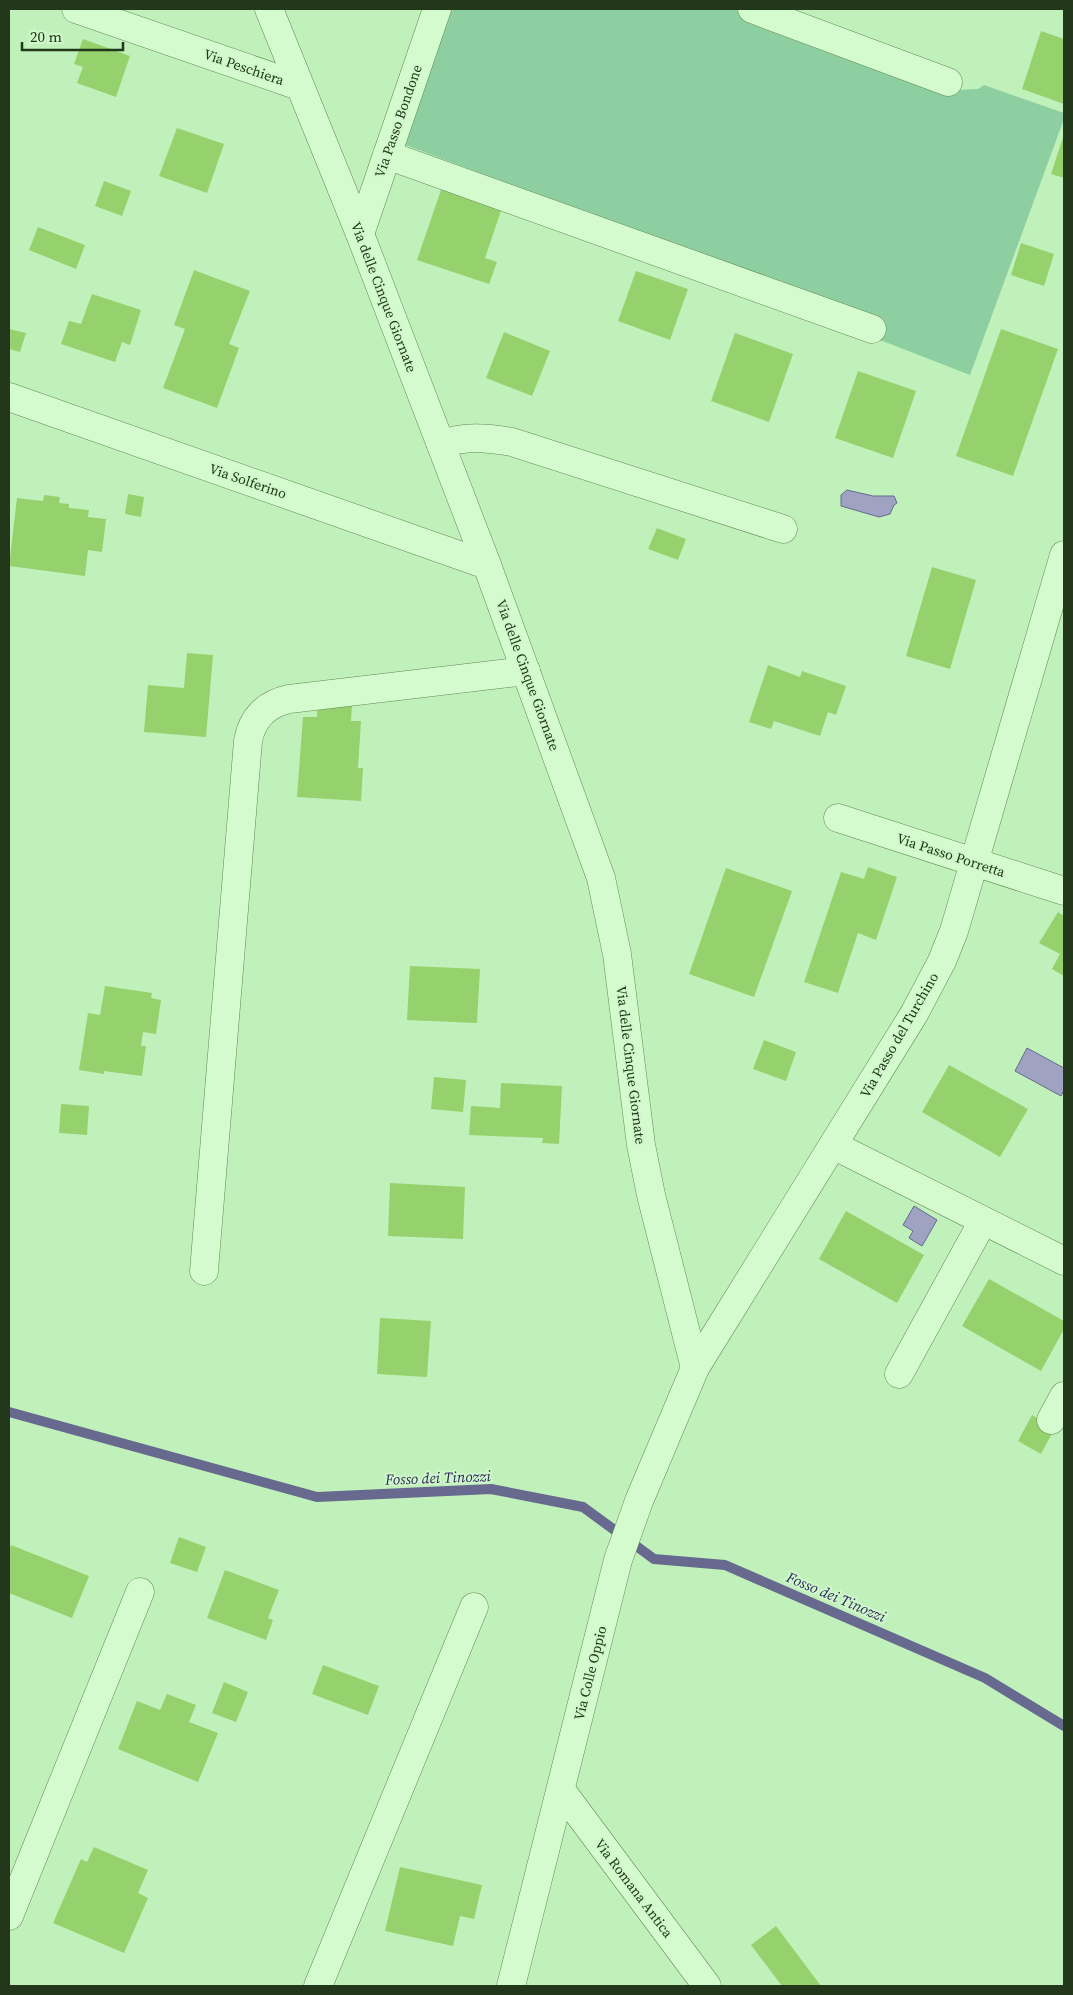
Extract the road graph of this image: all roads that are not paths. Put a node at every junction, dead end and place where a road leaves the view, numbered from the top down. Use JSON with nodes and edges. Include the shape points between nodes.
{"nodes":[{"id":1,"x":76,"y":9,"type":"edge"},
{"id":2,"x":268,"y":9,"type":"edge"},
{"id":3,"x":437,"y":9,"type":"edge"},
{"id":4,"x":752,"y":9,"type":"edge"},
{"id":5,"x":948,"y":82,"type":"dead end"},
{"id":6,"x":299,"y":86,"type":"junction"},
{"id":7,"x":387,"y":155,"type":"junction"},
{"id":8,"x":360,"y":234,"type":"junction"},
{"id":9,"x":872,"y":329,"type":"dead end"},
{"id":10,"x":9,"y":397,"type":"edge"},
{"id":11,"x":441,"y":445,"type":"junction"},
{"id":12,"x":783,"y":529,"type":"dead end"},
{"id":13,"x":1064,"y":555,"type":"edge"},
{"id":14,"x":487,"y":565,"type":"junction"},
{"id":15,"x":526,"y":671,"type":"junction"},
{"id":16,"x":838,"y":818,"type":"dead end"},
{"id":17,"x":974,"y":862,"type":"junction"},
{"id":18,"x":1064,"y":891,"type":"edge"},
{"id":19,"x":833,"y":1145,"type":"junction"},
{"id":20,"x":983,"y":1221,"type":"junction"},
{"id":21,"x":1064,"y":1261,"type":"edge"},
{"id":22,"x":204,"y":1271,"type":"dead end"},
{"id":23,"x":695,"y":1368,"type":"junction"},
{"id":24,"x":899,"y":1374,"type":"dead end"},
{"id":25,"x":1064,"y":1396,"type":"edge"},
{"id":26,"x":1051,"y":1420,"type":"dead end"},
{"id":27,"x":140,"y":1592,"type":"dead end"},
{"id":28,"x":474,"y":1607,"type":"dead end"},
{"id":29,"x":561,"y":1790,"type":"junction"},
{"id":30,"x":9,"y":1916,"type":"edge"},
{"id":31,"x":318,"y":1986,"type":"edge"},
{"id":32,"x":511,"y":1986,"type":"edge"},
{"id":33,"x":707,"y":1986,"type":"edge"}],
"edges":[{"from":1,"to":6,"type":"street","name":"Via Peschiera"},
{"from":2,"to":6,"type":"street","name":"Via delle Cinque Giornate"},
{"from":3,"to":7,"type":"street","name":"Via Passo Bondone"},
{"from":4,"to":5,"type":"street"},
{"from":6,"to":8,"type":"street","name":"Via delle Cinque Giornate"},
{"from":7,"to":8,"type":"street","name":"Via Passo Bondone"},
{"from":7,"to":9,"type":"street"},
{"from":8,"to":11,"type":"street","name":"Via delle Cinque Giornate"},
{"from":10,"to":14,"type":"street","name":"Via Solferino"},
{"from":11,"to":12,"type":"street","via":[[475,438],[512,442]]},
{"from":11,"to":14,"type":"street","name":"Via delle Cinque Giornate"},
{"from":13,"to":17,"type":"street","name":"Via Passo del Turchino"},
{"from":14,"to":15,"type":"street","name":"Via delle Cinque Giornate"},
{"from":15,"to":22,"type":"street","via":[[289,699],[265,709],[253,722],[248,741]]},
{"from":15,"to":23,"type":"street","name":"Via delle Cinque Giornate","via":[[589,840],[606,896],[617,954],[641,1145]]},
{"from":16,"to":17,"type":"street","name":"Via Passo Porretta"},
{"from":17,"to":18,"type":"street","name":"Via Passo Porretta"},
{"from":17,"to":19,"type":"street","name":"Via Passo del Turchino","via":[[954,931],[929,988]]},
{"from":19,"to":20,"type":"street"},
{"from":19,"to":23,"type":"street","name":"Via Passo del Turchino"},
{"from":20,"to":21,"type":"street"},
{"from":20,"to":24,"type":"street"},
{"from":23,"to":29,"type":"street","name":"Via Colle Oppio","via":[[638,1501],[618,1560]]},
{"from":25,"to":26,"type":"street"},
{"from":27,"to":30,"type":"street"},
{"from":28,"to":31,"type":"street"},
{"from":29,"to":32,"type":"street","name":"Via Colle Oppio"},
{"from":29,"to":33,"type":"street","name":"Via Romana Antica"}]}
